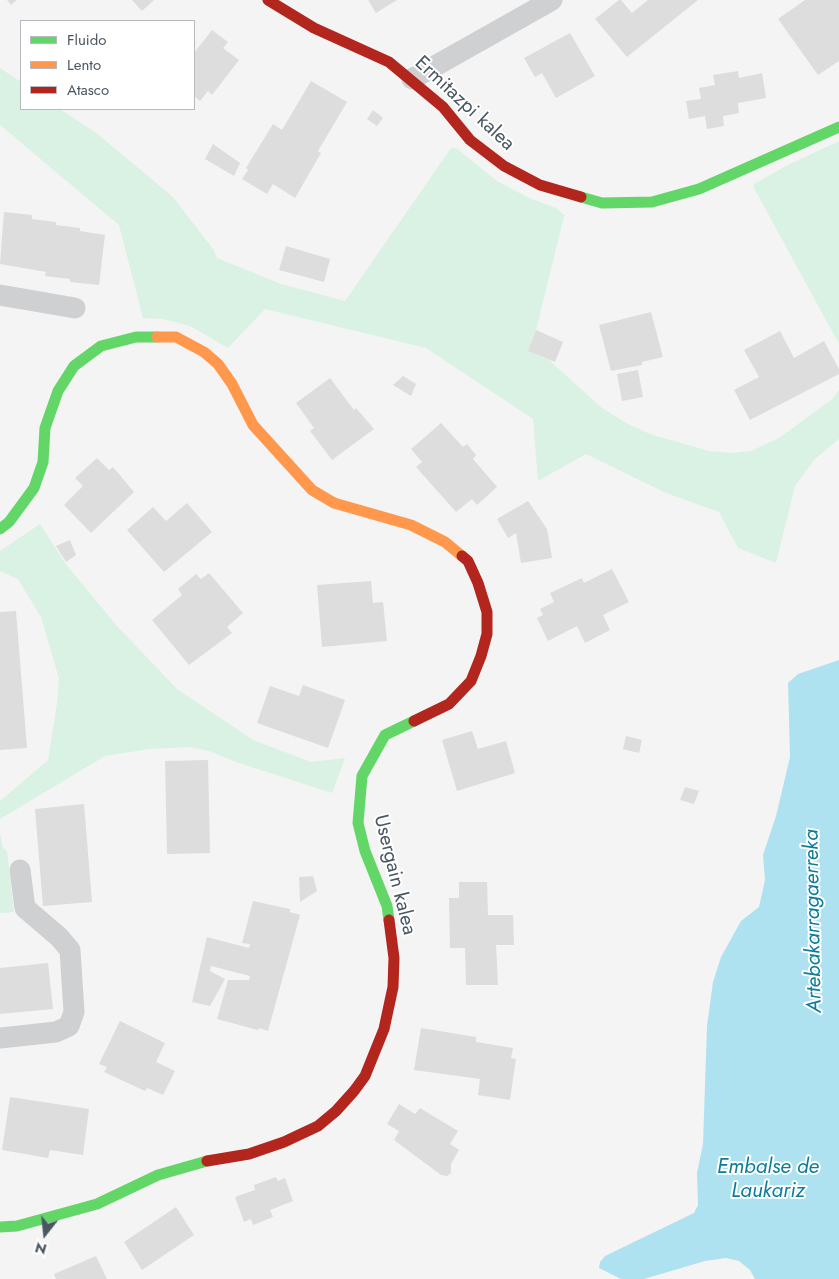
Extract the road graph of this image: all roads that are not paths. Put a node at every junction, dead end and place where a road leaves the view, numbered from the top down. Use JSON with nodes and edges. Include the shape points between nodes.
{"nodes":[{"id":1,"x":268,"y":0,"type":"edge"},
{"id":2,"x":552,"y":0,"type":"edge"},
{"id":3,"x":412,"y":79,"type":"junction"},
{"id":4,"x":839,"y":127,"type":"edge"},
{"id":5,"x":0,"y":295,"type":"edge"},
{"id":6,"x":75,"y":308,"type":"dead end"},
{"id":7,"x":0,"y":529,"type":"edge"},
{"id":8,"x":20,"y":870,"type":"dead end"},
{"id":9,"x":0,"y":1038,"type":"edge"},
{"id":10,"x":0,"y":1227,"type":"edge"}],
"edges":[{"from":1,"to":3,"type":"street","name":"Ermitazpi kalea","via":[[314,28],[389,62]]},
{"from":2,"to":3,"type":"street"},
{"from":3,"to":4,"type":"street","name":"Ermitazpi kalea","via":[[443,107],[470,140],[504,166],[540,185],[602,203],[652,202],[700,189]]},
{"from":5,"to":6,"type":"street"},
{"from":7,"to":10,"type":"street","name":"Usergain kalea","via":[[34,488],[43,462],[45,428],[58,391],[74,366],[101,346],[136,337],[176,337],[204,352],[218,364],[257,430],[312,490],[334,504],[411,525],[445,542],[468,561],[487,612],[487,634],[471,681],[448,704],[386,735],[362,776],[358,823],[365,851],[387,906],[394,958],[393,987],[384,1029],[365,1076],[354,1091],[336,1112],[318,1126],[284,1142],[249,1154],[204,1161],[158,1175],[97,1204],[17,1226]]},
{"from":8,"to":9,"type":"street","via":[[25,908],[70,950],[74,1012],[69,1026],[56,1032]]}]}
